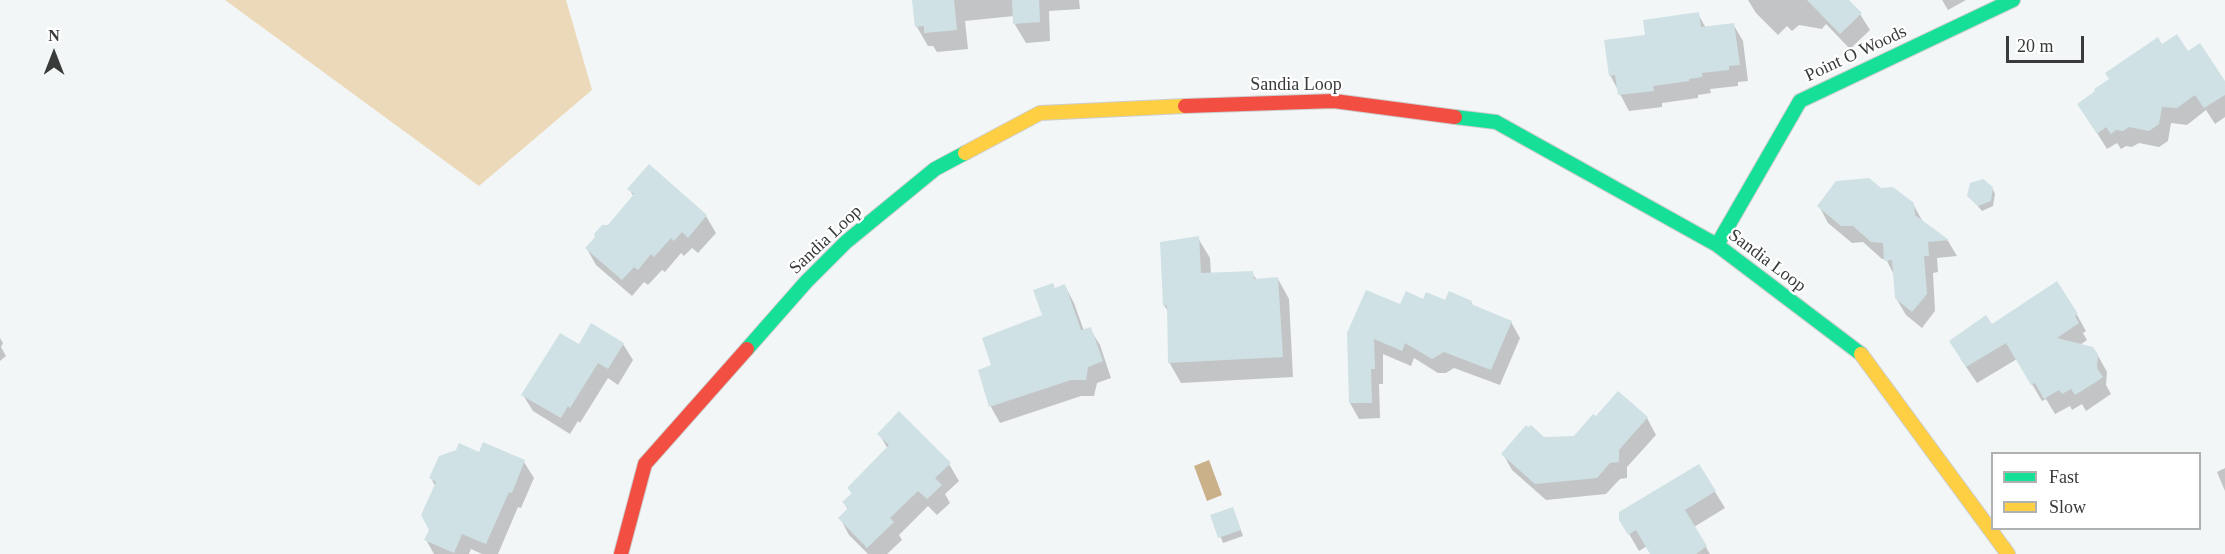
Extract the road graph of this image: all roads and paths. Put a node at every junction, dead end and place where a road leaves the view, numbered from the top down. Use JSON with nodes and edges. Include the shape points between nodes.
{"nodes":[{"id":1,"x":2013,"y":0,"type":"edge"},
{"id":2,"x":1718,"y":245,"type":"junction"},
{"id":3,"x":621,"y":554,"type":"edge"},
{"id":4,"x":2008,"y":554,"type":"edge"}],
"edges":[{"from":1,"to":2,"type":"street","name":"Point O Woods","via":[[1800,101]]},
{"from":2,"to":3,"type":"street","name":"Sandia Loop","via":[[1496,122],[1334,101],[1040,113],[935,168],[846,242],[806,282],[645,464]]},
{"from":2,"to":4,"type":"street","name":"Sandia Loop","via":[[1861,354]]}]}
